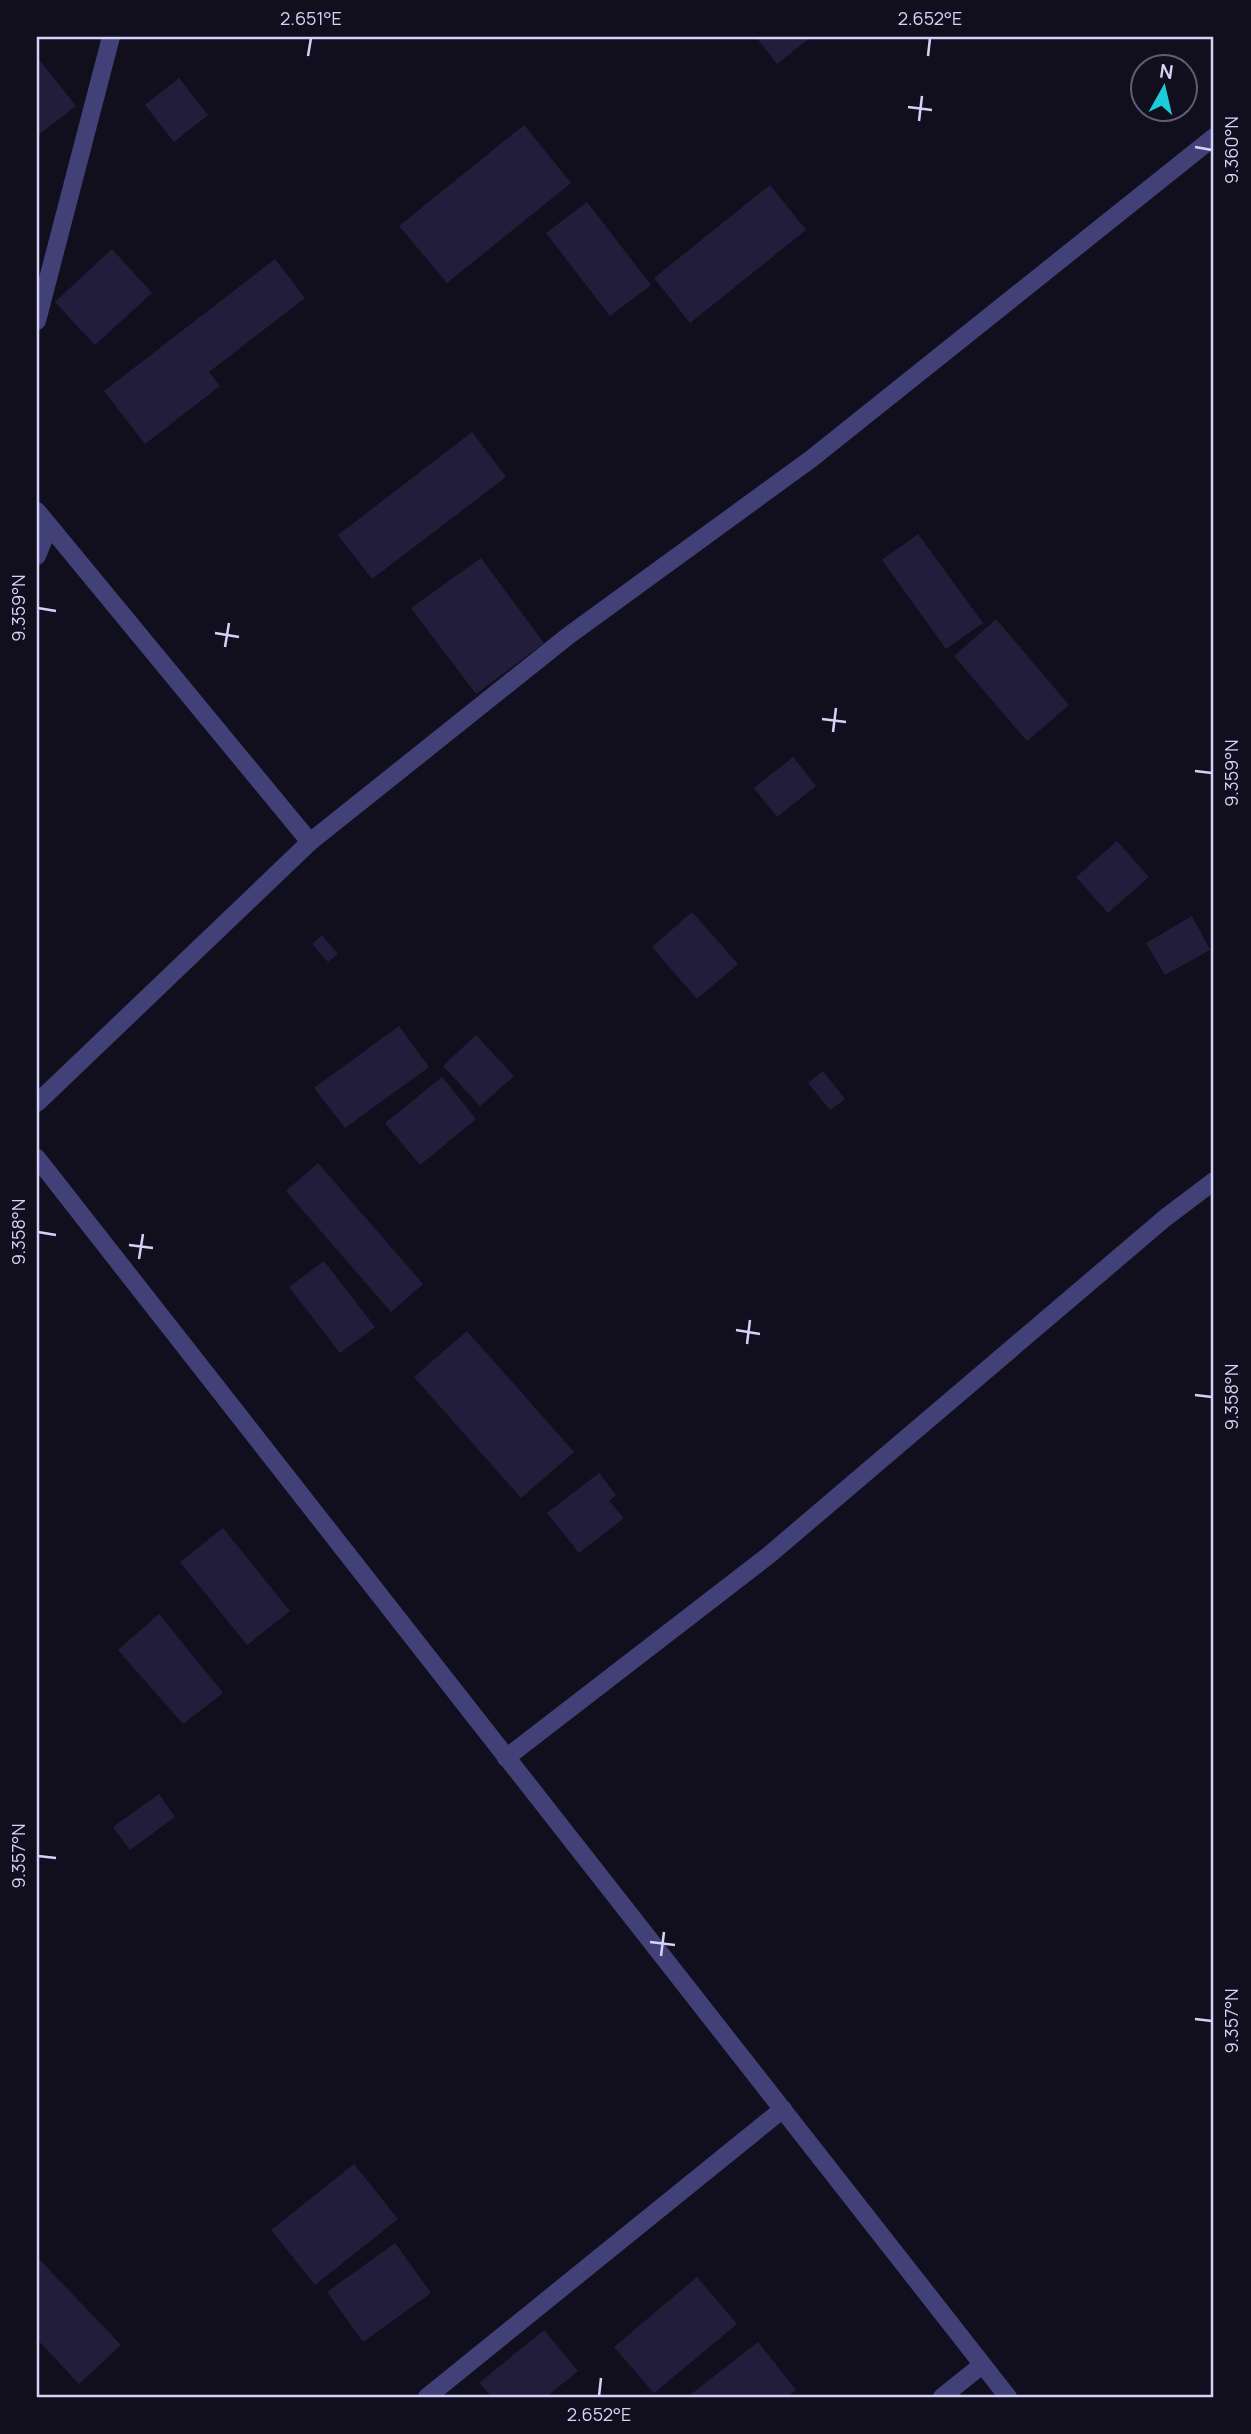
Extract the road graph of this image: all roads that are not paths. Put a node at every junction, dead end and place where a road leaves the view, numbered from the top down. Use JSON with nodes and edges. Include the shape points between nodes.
{"nodes":[{"id":1,"x":111,"y":37,"type":"edge"},
{"id":2,"x":1214,"y":137,"type":"edge"},
{"id":3,"x":37,"y":321,"type":"edge"},
{"id":4,"x":37,"y":511,"type":"edge"},
{"id":5,"x":49,"y":526,"type":"junction"},
{"id":6,"x":37,"y":556,"type":"edge"},
{"id":7,"x":310,"y":842,"type":"junction"},
{"id":8,"x":37,"y":1103,"type":"edge"},
{"id":9,"x":37,"y":1158,"type":"edge"},
{"id":10,"x":1214,"y":1181,"type":"edge"},
{"id":11,"x":506,"y":1758,"type":"junction"},
{"id":12,"x":783,"y":2109,"type":"junction"},
{"id":13,"x":982,"y":2365,"type":"junction"},
{"id":14,"x":426,"y":2397,"type":"edge"},
{"id":15,"x":942,"y":2397,"type":"edge"},
{"id":16,"x":1008,"y":2397,"type":"edge"}],
"edges":[{"from":1,"to":3,"type":"street"},
{"from":2,"to":7,"type":"street","via":[[811,459],[568,636]]},
{"from":4,"to":5,"type":"street"},
{"from":5,"to":6,"type":"street"},
{"from":5,"to":7,"type":"street"},
{"from":7,"to":8,"type":"street"},
{"from":9,"to":11,"type":"street"},
{"from":10,"to":11,"type":"street","via":[[769,1555]]},
{"from":11,"to":12,"type":"street"},
{"from":12,"to":13,"type":"street"},
{"from":12,"to":14,"type":"street"},
{"from":13,"to":15,"type":"street"},
{"from":13,"to":16,"type":"street"}]}
